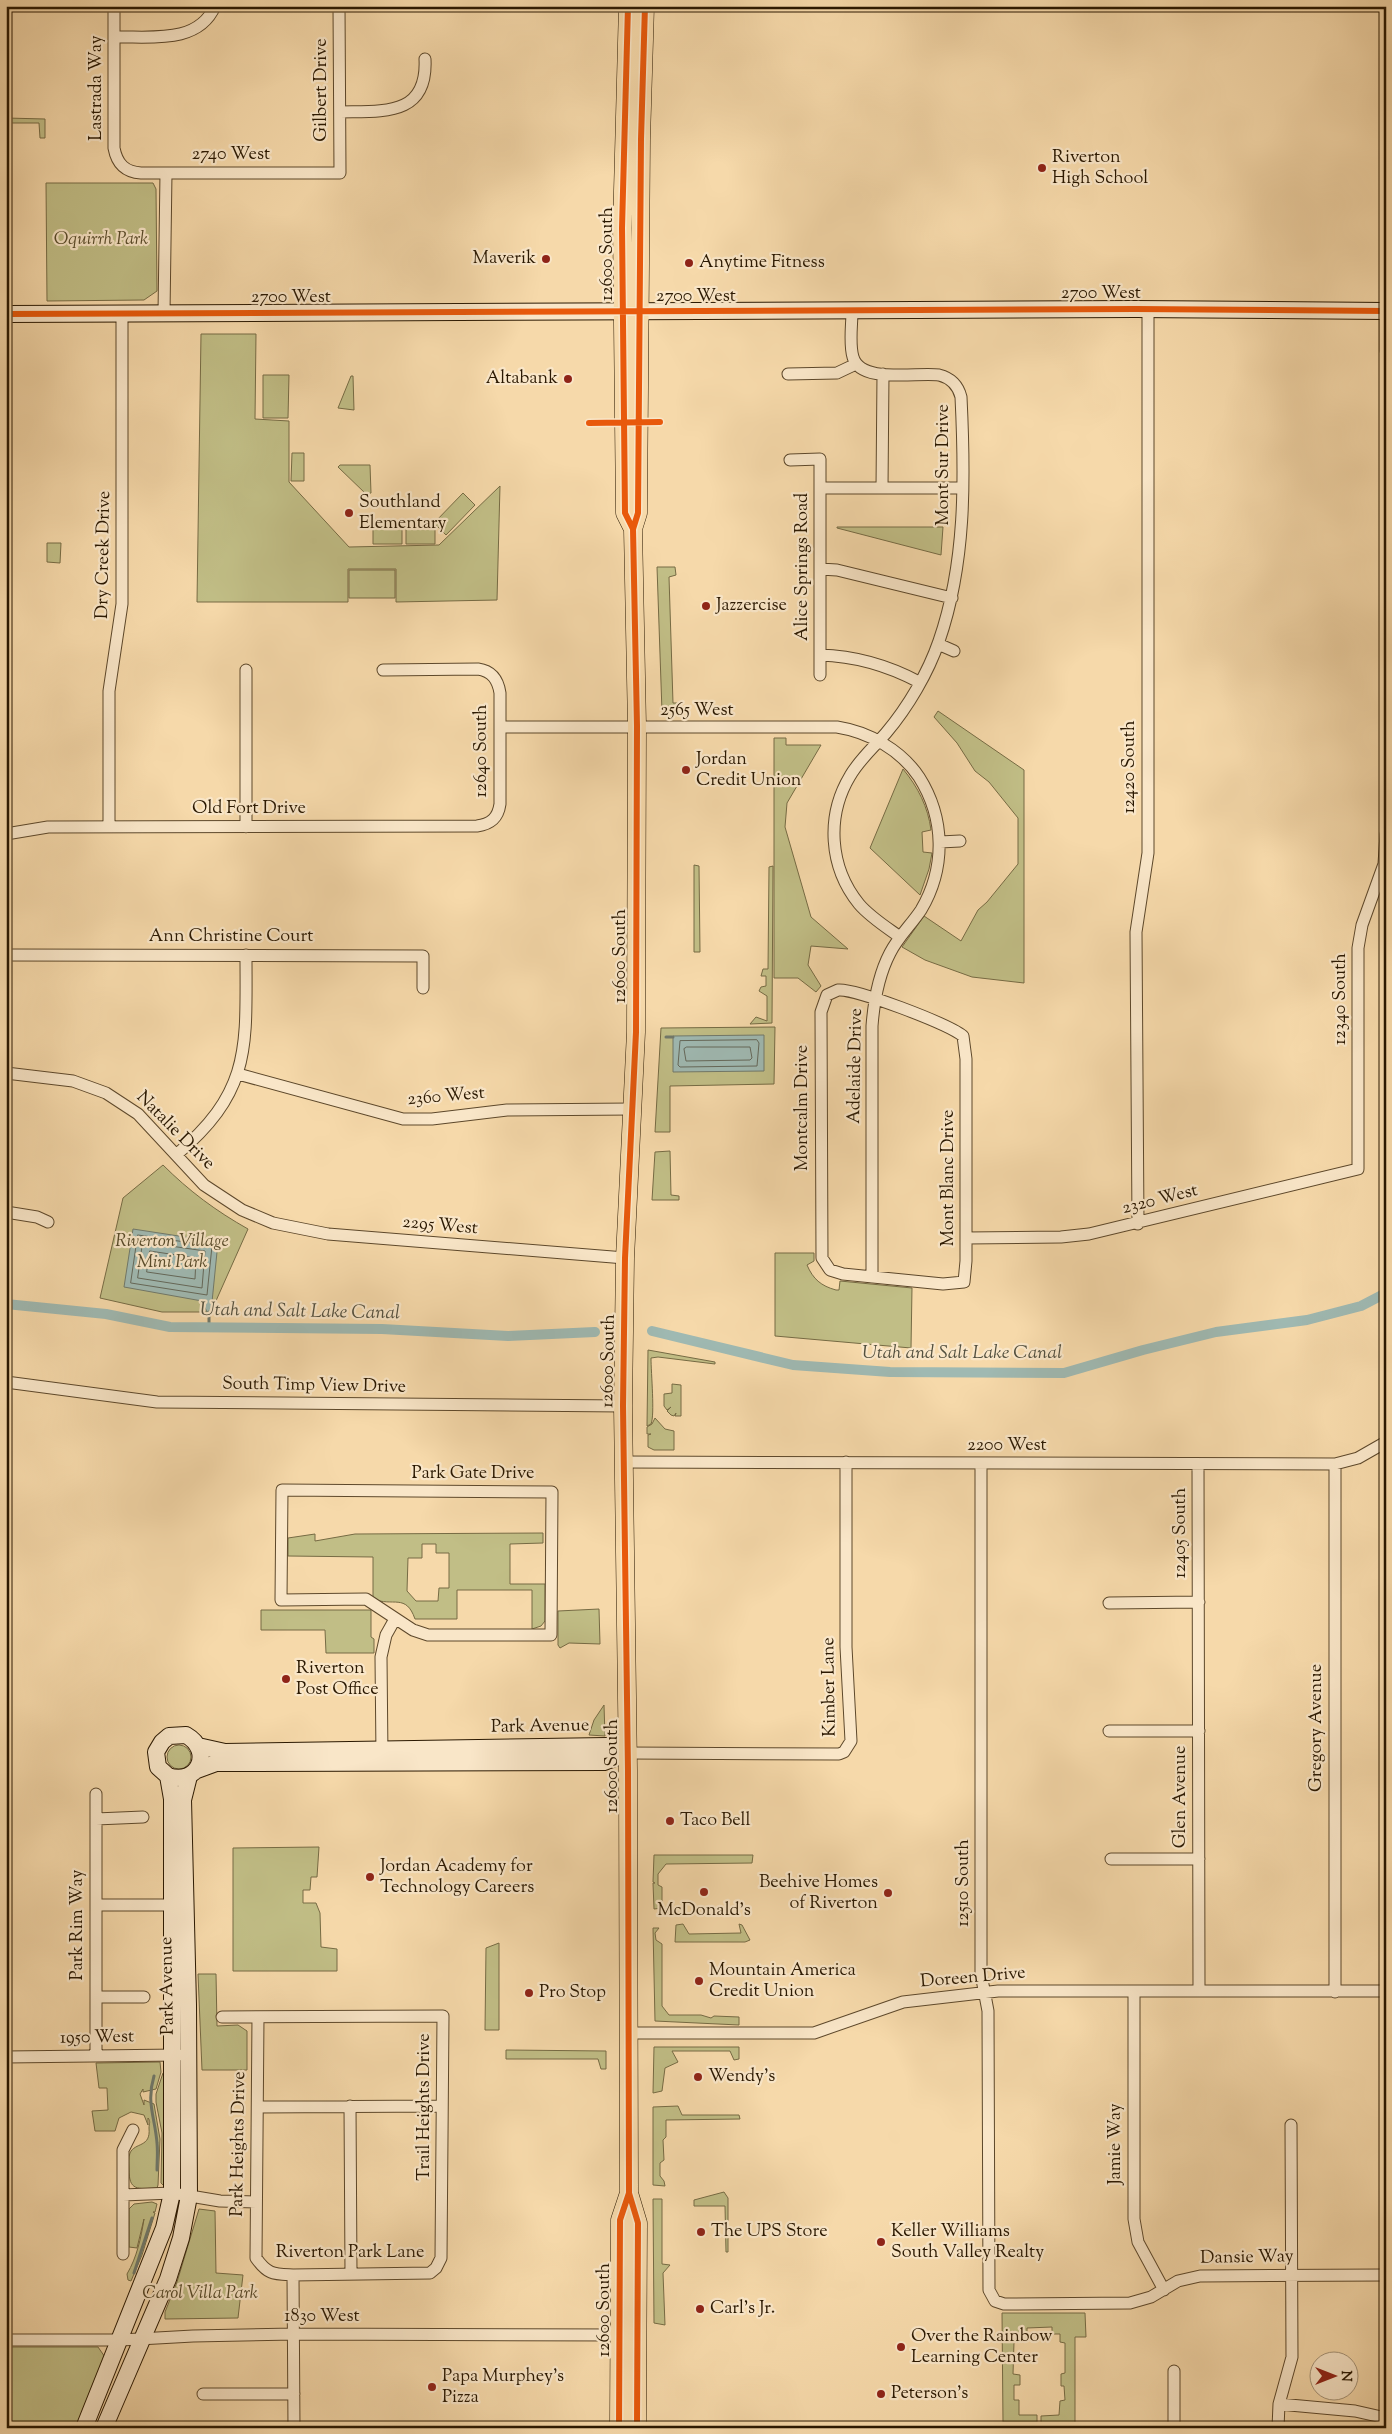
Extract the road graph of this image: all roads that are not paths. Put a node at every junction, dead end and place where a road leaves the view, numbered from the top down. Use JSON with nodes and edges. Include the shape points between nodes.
{"nodes":[{"id":1,"x":114,"y":6,"type":"edge"},
{"id":2,"x":215,"y":6,"type":"edge"},
{"id":3,"x":339,"y":6,"type":"edge"},
{"id":4,"x":628,"y":6,"type":"edge"},
{"id":5,"x":636,"y":6,"type":"edge"},
{"id":6,"x":645,"y":6,"type":"edge"},
{"id":7,"x":644,"y":34,"type":"junction"},
{"id":8,"x":114,"y":37,"type":"junction"},
{"id":9,"x":425,"y":59,"type":"dead end"},
{"id":10,"x":340,"y":112,"type":"junction"},
{"id":11,"x":122,"y":167,"type":"joint"},
{"id":12,"x":166,"y":173,"type":"junction"},
{"id":13,"x":340,"y":173,"type":"joint"},
{"id":14,"x":1148,"y":309,"type":"junction"},
{"id":15,"x":852,"y":311,"type":"junction"},
{"id":16,"x":1386,"y":311,"type":"edge"},
{"id":17,"x":631,"y":312,"type":"junction"},
{"id":18,"x":122,"y":313,"type":"junction"},
{"id":19,"x":164,"y":313,"type":"junction"},
{"id":20,"x":6,"y":314,"type":"edge"},
{"id":21,"x":1386,"y":351,"type":"edge"},
{"id":22,"x":856,"y":364,"type":"junction"},
{"id":23,"x":788,"y":374,"type":"dead end"},
{"id":24,"x":882,"y":374,"type":"junction"},
{"id":25,"x":790,"y":460,"type":"dead end"},
{"id":26,"x":820,"y":488,"type":"junction"},
{"id":27,"x":882,"y":488,"type":"junction"},
{"id":28,"x":962,"y":488,"type":"junction"},
{"id":29,"x":820,"y":569,"type":"junction"},
{"id":30,"x":952,"y":598,"type":"junction"},
{"id":31,"x":938,"y":644,"type":"junction"},
{"id":32,"x":954,"y":651,"type":"dead end"},
{"id":33,"x":820,"y":655,"type":"junction"},
{"id":34,"x":246,"y":670,"type":"dead end"},
{"id":35,"x":383,"y":670,"type":"dead end"},
{"id":36,"x":820,"y":675,"type":"dead end"},
{"id":37,"x":919,"y":682,"type":"junction"},
{"id":38,"x":637,"y":726,"type":"junction"},
{"id":39,"x":500,"y":727,"type":"junction"},
{"id":40,"x":878,"y":741,"type":"junction"},
{"id":41,"x":492,"y":822,"type":"joint"},
{"id":42,"x":109,"y":827,"type":"junction"},
{"id":43,"x":246,"y":827,"type":"junction"},
{"id":44,"x":6,"y":834,"type":"edge"},
{"id":45,"x":1386,"y":834,"type":"edge"},
{"id":46,"x":960,"y":841,"type":"dead end"},
{"id":47,"x":940,"y":842,"type":"junction"},
{"id":48,"x":900,"y":937,"type":"junction"},
{"id":49,"x":6,"y":955,"type":"edge"},
{"id":50,"x":246,"y":955,"type":"junction"},
{"id":51,"x":423,"y":988,"type":"dead end"},
{"id":52,"x":874,"y":999,"type":"junction"},
{"id":53,"x":6,"y":1073,"type":"edge"},
{"id":54,"x":238,"y":1074,"type":"junction"},
{"id":55,"x":632,"y":1110,"type":"junction"},
{"id":56,"x":176,"y":1156,"type":"junction"},
{"id":57,"x":1358,"y":1169,"type":"joint"},
{"id":58,"x":6,"y":1212,"type":"edge"},
{"id":59,"x":255,"y":1217,"type":"joint"},
{"id":60,"x":48,"y":1222,"type":"dead end"},
{"id":61,"x":1138,"y":1224,"type":"junction"},
{"id":62,"x":966,"y":1238,"type":"junction"},
{"id":63,"x":625,"y":1258,"type":"junction"},
{"id":64,"x":830,"y":1270,"type":"joint"},
{"id":65,"x":872,"y":1277,"type":"junction"},
{"id":66,"x":6,"y":1382,"type":"edge"},
{"id":67,"x":623,"y":1406,"type":"junction"},
{"id":68,"x":1386,"y":1442,"type":"edge"},
{"id":69,"x":623,"y":1462,"type":"junction"},
{"id":70,"x":846,"y":1462,"type":"junction"},
{"id":71,"x":982,"y":1464,"type":"junction"},
{"id":72,"x":1198,"y":1464,"type":"junction"},
{"id":73,"x":1335,"y":1464,"type":"junction"},
{"id":74,"x":1199,"y":1602,"type":"junction"},
{"id":75,"x":1109,"y":1603,"type":"dead end"},
{"id":76,"x":395,"y":1619,"type":"junction"},
{"id":77,"x":1110,"y":1731,"type":"dead end"},
{"id":78,"x":1199,"y":1731,"type":"junction"},
{"id":79,"x":198,"y":1746,"type":"junction"},
{"id":80,"x":628,"y":1753,"type":"junction"},
{"id":81,"x":382,"y":1756,"type":"junction"},
{"id":82,"x":193,"y":1773,"type":"junction"},
{"id":83,"x":168,"y":1776,"type":"junction"},
{"id":84,"x":96,"y":1794,"type":"dead end"},
{"id":85,"x":143,"y":1817,"type":"dead end"},
{"id":86,"x":96,"y":1818,"type":"junction"},
{"id":87,"x":1111,"y":1859,"type":"dead end"},
{"id":88,"x":1199,"y":1859,"type":"junction"},
{"id":89,"x":96,"y":1905,"type":"junction"},
{"id":90,"x":172,"y":1905,"type":"junction"},
{"id":91,"x":1134,"y":1991,"type":"junction"},
{"id":92,"x":1199,"y":1991,"type":"junction"},
{"id":93,"x":1386,"y":1991,"type":"edge"},
{"id":94,"x":1335,"y":1992,"type":"junction"},
{"id":95,"x":985,"y":1993,"type":"junction"},
{"id":96,"x":96,"y":1997,"type":"junction"},
{"id":97,"x":144,"y":1997,"type":"dead end"},
{"id":98,"x":222,"y":2017,"type":"dead end"},
{"id":99,"x":258,"y":2017,"type":"junction"},
{"id":100,"x":629,"y":2033,"type":"junction"},
{"id":101,"x":172,"y":2055,"type":"junction"},
{"id":102,"x":188,"y":2055,"type":"junction"},
{"id":103,"x":96,"y":2056,"type":"junction"},
{"id":104,"x":6,"y":2057,"type":"edge"},
{"id":105,"x":350,"y":2106,"type":"junction"},
{"id":106,"x":442,"y":2106,"type":"junction"},
{"id":107,"x":258,"y":2107,"type":"junction"},
{"id":108,"x":1291,"y":2126,"type":"dead end"},
{"id":109,"x":133,"y":2130,"type":"dead end"},
{"id":110,"x":629,"y":2193,"type":"junction"},
{"id":111,"x":172,"y":2194,"type":"junction"},
{"id":112,"x":123,"y":2195,"type":"junction"},
{"id":113,"x":189,"y":2196,"type":"junction"},
{"id":114,"x":256,"y":2202,"type":"junction"},
{"id":115,"x":123,"y":2254,"type":"dead end"},
{"id":116,"x":436,"y":2268,"type":"joint"},
{"id":117,"x":264,"y":2269,"type":"joint"},
{"id":118,"x":351,"y":2273,"type":"junction"},
{"id":119,"x":293,"y":2275,"type":"junction"},
{"id":120,"x":1291,"y":2275,"type":"junction"},
{"id":121,"x":1386,"y":2275,"type":"edge"},
{"id":122,"x":1164,"y":2290,"type":"junction"},
{"id":123,"x":995,"y":2301,"type":"joint"},
{"id":124,"x":294,"y":2334,"type":"junction"},
{"id":125,"x":619,"y":2335,"type":"junction"},
{"id":126,"x":637,"y":2335,"type":"junction"},
{"id":127,"x":142,"y":2339,"type":"junction"},
{"id":128,"x":6,"y":2340,"type":"edge"},
{"id":129,"x":121,"y":2340,"type":"junction"},
{"id":130,"x":1174,"y":2371,"type":"dead end"},
{"id":131,"x":203,"y":2394,"type":"dead end"},
{"id":132,"x":294,"y":2394,"type":"junction"},
{"id":133,"x":1279,"y":2404,"type":"junction"},
{"id":134,"x":1386,"y":2418,"type":"edge"},
{"id":135,"x":84,"y":2428,"type":"edge"},
{"id":136,"x":104,"y":2428,"type":"edge"},
{"id":137,"x":294,"y":2428,"type":"edge"},
{"id":138,"x":619,"y":2428,"type":"edge"},
{"id":139,"x":637,"y":2428,"type":"edge"},
{"id":140,"x":1174,"y":2428,"type":"edge"},
{"id":141,"x":1278,"y":2428,"type":"edge"}],
"edges":[{"from":1,"to":8,"type":"street","name":"Lastrada Way"},
{"from":2,"to":8,"type":"street","via":[[203,24],[182,35]]},
{"from":3,"to":10,"type":"street","name":"Gilbert Drive"},
{"from":4,"to":17,"type":"main road","name":"12600 South","via":[[622,228]]},
{"from":5,"to":7,"type":"main road","via":[[636,27]]},
{"from":6,"to":7,"type":"main road","name":"12600 South"},
{"from":7,"to":17,"type":"main road","name":"12600 South"},
{"from":8,"to":11,"type":"street","name":"Lastrada Way","via":[[114,148]]},
{"from":9,"to":10,"type":"street","via":[[424,83],[408,103],[384,111]]},
{"from":10,"to":13,"type":"street","name":"Gilbert Drive"},
{"from":11,"to":12,"type":"street","name":"2740 West","via":[[136,173]]},
{"from":12,"to":13,"type":"street","name":"2740 West"},
{"from":12,"to":19,"type":"street"},
{"from":14,"to":15,"type":"street","name":"2700 West"},
{"from":14,"to":16,"type":"street","name":"2700 West"},
{"from":14,"to":61,"type":"street","name":"12420 South","via":[[1148,853],[1136,932]]},
{"from":15,"to":17,"type":"street","name":"2700 West"},
{"from":15,"to":22,"type":"street","via":[[852,350]]},
{"from":16,"to":21,"type":"street"},
{"from":17,"to":19,"type":"street","name":"2700 West"},
{"from":17,"to":38,"type":"main road","name":"12600 South","via":[[625,514],[633,529]]},
{"from":18,"to":19,"type":"street","name":"2700 West"},
{"from":18,"to":20,"type":"street","name":"2700 West"},
{"from":18,"to":42,"type":"street","name":"Dry Creek Drive","via":[[122,604],[109,691]]},
{"from":22,"to":23,"type":"street","via":[[837,373]]},
{"from":22,"to":24,"type":"street","name":"Mont Sur Drive","via":[[866,372]]},
{"from":24,"to":27,"type":"street"},
{"from":24,"to":28,"type":"street","name":"Mont Sur Drive","via":[[939,375],[956,385],[962,404]]},
{"from":25,"to":26,"type":"street","name":"Alice Springs Road","via":[[820,459]]},
{"from":26,"to":27,"type":"street"},
{"from":26,"to":29,"type":"street","name":"Alice Springs Road"},
{"from":27,"to":28,"type":"street"},
{"from":28,"to":30,"type":"street","name":"Mont Sur Drive","via":[[960,549]]},
{"from":29,"to":30,"type":"street","via":[[837,570]]},
{"from":29,"to":33,"type":"street","name":"Alice Springs Road"},
{"from":30,"to":31,"type":"street","name":"Mont Sur Drive"},
{"from":31,"to":32,"type":"street"},
{"from":31,"to":37,"type":"street","name":"Mont Sur Drive"},
{"from":33,"to":36,"type":"street","name":"Alice Springs Road"},
{"from":33,"to":37,"type":"street","via":[[882,665]]},
{"from":34,"to":43,"type":"street"},
{"from":35,"to":39,"type":"street","name":"12640 South","via":[[488,672],[496,679],[500,693]]},
{"from":37,"to":40,"type":"street","name":"Mont Sur Drive","via":[[899,716]]},
{"from":38,"to":39,"type":"street","name":"2565 West"},
{"from":38,"to":40,"type":"street","name":"2565 West","via":[[827,726],[858,731]]},
{"from":38,"to":55,"type":"main road","name":"12600 South","via":[[636,1032]]},
{"from":39,"to":41,"type":"street","name":"12640 South","via":[[500,804]]},
{"from":40,"to":47,"type":"street","name":"Adelaide Drive","via":[[901,757],[926,788],[938,822]]},
{"from":40,"to":48,"type":"street","name":"Mont Sur Drive","via":[[844,786],[834,822],[834,847],[841,872],[856,899],[868,913]]},
{"from":41,"to":43,"type":"street","name":"Old Fort Drive","via":[[477,826]]},
{"from":42,"to":43,"type":"street","name":"Old Fort Drive"},
{"from":42,"to":44,"type":"street","name":"Old Fort Drive","via":[[43,827]]},
{"from":45,"to":57,"type":"street","name":"12340 South","via":[[1384,864],[1362,925],[1358,948]]},
{"from":46,"to":47,"type":"street"},
{"from":47,"to":48,"type":"street","name":"Adelaide Drive","via":[[939,859],[929,894]]},
{"from":48,"to":52,"type":"street","name":"Adelaide Drive","via":[[882,969]]},
{"from":49,"to":50,"type":"street","name":"Ann Christine Court"},
{"from":50,"to":51,"type":"street","name":"Ann Christine Court","via":[[424,956]]},
{"from":50,"to":54,"type":"street","via":[[245,1036]]},
{"from":52,"to":62,"type":"street","name":"Mont Blanc Drive","via":[[944,1024],[963,1036],[966,1059]]},
{"from":52,"to":64,"type":"street","name":"Montcalm Drive","via":[[850,990],[838,990],[827,996],[822,1006],[821,1253]]},
{"from":52,"to":65,"type":"street","name":"Adelaide Drive"},
{"from":53,"to":56,"type":"street","name":"Natalie Drive","via":[[73,1081],[106,1093],[138,1114]]},
{"from":54,"to":55,"type":"street","name":"2360 West","via":[[403,1119],[432,1119],[507,1110]]},
{"from":54,"to":56,"type":"street","via":[[213,1119]]},
{"from":55,"to":63,"type":"main road","name":"12600 South"},
{"from":56,"to":59,"type":"street","name":"Natalie Drive","via":[[204,1185]]},
{"from":57,"to":61,"type":"street","name":"2320 West"},
{"from":58,"to":60,"type":"street"},
{"from":59,"to":63,"type":"street","name":"2295 West","via":[[290,1228],[328,1234]]},
{"from":61,"to":62,"type":"street","name":"2320 West","via":[[1061,1237]]},
{"from":62,"to":65,"type":"street","name":"Mont Blanc Drive","via":[[964,1282],[943,1284]]},
{"from":63,"to":67,"type":"main road","name":"12600 South"},
{"from":64,"to":65,"type":"street","name":"Mont Blanc Drive"},
{"from":66,"to":67,"type":"street","name":"South Timp View Drive","via":[[157,1402]]},
{"from":67,"to":69,"type":"main road","name":"12600 South"},
{"from":68,"to":73,"type":"street","name":"2200 West","via":[[1358,1458]]},
{"from":69,"to":70,"type":"street","name":"2200 West"},
{"from":69,"to":80,"type":"main road","name":"12600 South"},
{"from":70,"to":71,"type":"street","name":"2200 West"},
{"from":70,"to":80,"type":"street","name":"Kimber Lane","via":[[846,1647],[851,1741],[848,1747],[839,1754]]},
{"from":71,"to":72,"type":"street","name":"2200 West"},
{"from":71,"to":95,"type":"street","name":"12510 South","via":[[981,1974]]},
{"from":72,"to":73,"type":"street","name":"2200 West"},
{"from":72,"to":74,"type":"street","name":"12405 South"},
{"from":73,"to":94,"type":"street","name":"Gregory Avenue"},
{"from":74,"to":75,"type":"street"},
{"from":74,"to":78,"type":"street","name":"Glen Avenue"},
{"from":76,"to":76,"type":"street","name":"Park Gate Drive","via":[[366,1599],[281,1600],[282,1490],[552,1492],[551,1635],[428,1635]]},
{"from":76,"to":81,"type":"street","via":[[386,1635],[381,1657]]},
{"from":77,"to":78,"type":"street"},
{"from":78,"to":88,"type":"street","name":"Glen Avenue"},
{"from":79,"to":81,"type":"street","name":"Park Avenue","via":[[225,1752]]},
{"from":79,"to":82,"type":"street","name":"Park Avenue","via":[[201,1758]]},
{"from":79,"to":83,"type":"street","name":"Park Avenue","via":[[181,1734],[169,1736],[162,1742],[156,1752],[156,1760]]},
{"from":80,"to":81,"type":"street","name":"Park Avenue","via":[[607,1746]]},
{"from":80,"to":100,"type":"main road","name":"12600 South"},
{"from":81,"to":82,"type":"street","name":"Park Avenue","via":[[219,1763]]},
{"from":82,"to":83,"type":"street","name":"Park Avenue","via":[[182,1779]]},
{"from":82,"to":102,"type":"street","name":"Park Avenue","via":[[183,1800]]},
{"from":83,"to":90,"type":"street","name":"Park Avenue","via":[[172,1799]]},
{"from":84,"to":86,"type":"street","name":"Park Rim Way"},
{"from":85,"to":86,"type":"street"},
{"from":86,"to":89,"type":"street","name":"Park Rim Way"},
{"from":87,"to":88,"type":"street"},
{"from":88,"to":92,"type":"street","name":"Glen Avenue"},
{"from":89,"to":90,"type":"street"},
{"from":89,"to":96,"type":"street","name":"Park Rim Way"},
{"from":90,"to":101,"type":"street","name":"Park Avenue"},
{"from":91,"to":92,"type":"street","name":"Doreen Drive"},
{"from":91,"to":95,"type":"street","name":"Doreen Drive"},
{"from":91,"to":122,"type":"street","name":"Jamie Way","via":[[1134,2219],[1138,2242]]},
{"from":92,"to":94,"type":"street","name":"Doreen Drive"},
{"from":93,"to":94,"type":"street","name":"Doreen Drive"},
{"from":95,"to":100,"type":"street","name":"Doreen Drive","via":[[903,2002],[814,2033]]},
{"from":95,"to":123,"type":"street","name":"12510 South","via":[[988,2011],[989,2290]]},
{"from":96,"to":97,"type":"street"},
{"from":96,"to":103,"type":"street","name":"Park Rim Way"},
{"from":98,"to":99,"type":"street","name":"Trail Heights Drive"},
{"from":99,"to":106,"type":"street","name":"Trail Heights Drive","via":[[443,2016]]},
{"from":99,"to":107,"type":"street","name":"Park Heights Drive"},
{"from":100,"to":110,"type":"main road","name":"12600 South"},
{"from":101,"to":102,"type":"street","name":"1950 West"},
{"from":101,"to":103,"type":"street","name":"1950 West"},
{"from":101,"to":111,"type":"street","name":"Park Avenue"},
{"from":102,"to":113,"type":"street","name":"Park Avenue"},
{"from":103,"to":104,"type":"street","name":"1950 West"},
{"from":105,"to":106,"type":"street"},
{"from":105,"to":107,"type":"street"},
{"from":105,"to":118,"type":"street"},
{"from":106,"to":116,"type":"street","name":"Trail Heights Drive","via":[[441,2258]]},
{"from":107,"to":114,"type":"street","name":"Park Heights Drive"},
{"from":108,"to":120,"type":"street"},
{"from":109,"to":112,"type":"street","via":[[123,2150]]},
{"from":110,"to":125,"type":"main road","name":"12600 South","via":[[620,2220]]},
{"from":110,"to":126,"type":"main road","name":"12600 South","via":[[638,2223]]},
{"from":111,"to":112,"type":"street"},
{"from":111,"to":113,"type":"street"},
{"from":111,"to":129,"type":"street","name":"Park Avenue","via":[[164,2228]]},
{"from":112,"to":115,"type":"street"},
{"from":113,"to":114,"type":"street"},
{"from":113,"to":127,"type":"street","name":"Park Avenue","via":[[181,2238],[168,2279]]},
{"from":114,"to":117,"type":"street","name":"Park Heights Drive","via":[[256,2258]]},
{"from":116,"to":118,"type":"street","name":"Riverton Park Lane","via":[[430,2272]]},
{"from":117,"to":119,"type":"street","name":"Riverton Park Lane","via":[[273,2274]]},
{"from":118,"to":119,"type":"street","name":"Riverton Park Lane"},
{"from":119,"to":124,"type":"street"},
{"from":120,"to":121,"type":"street","name":"Dansie Way"},
{"from":120,"to":122,"type":"street","name":"Dansie Way","via":[[1200,2276]]},
{"from":120,"to":133,"type":"street","via":[[1292,2358]]},
{"from":122,"to":123,"type":"street","name":"Dansie Way","via":[[1141,2301],[1115,2304],[1004,2304]]},
{"from":124,"to":125,"type":"street","name":"1830 West"},
{"from":124,"to":127,"type":"street","name":"1830 West"},
{"from":124,"to":132,"type":"street"},
{"from":125,"to":126,"type":"street","name":"1830 West"},
{"from":125,"to":138,"type":"main road","name":"12600 South"},
{"from":126,"to":139,"type":"main road","name":"12600 South"},
{"from":127,"to":129,"type":"street","name":"1830 West"},
{"from":127,"to":136,"type":"street","name":"Park Avenue"},
{"from":128,"to":129,"type":"street","name":"1830 West"},
{"from":129,"to":135,"type":"street","name":"Park Avenue"},
{"from":130,"to":140,"type":"street"},
{"from":131,"to":132,"type":"street"},
{"from":132,"to":137,"type":"street"},
{"from":133,"to":134,"type":"street","via":[[1355,2411]]},
{"from":133,"to":141,"type":"street"}]}
